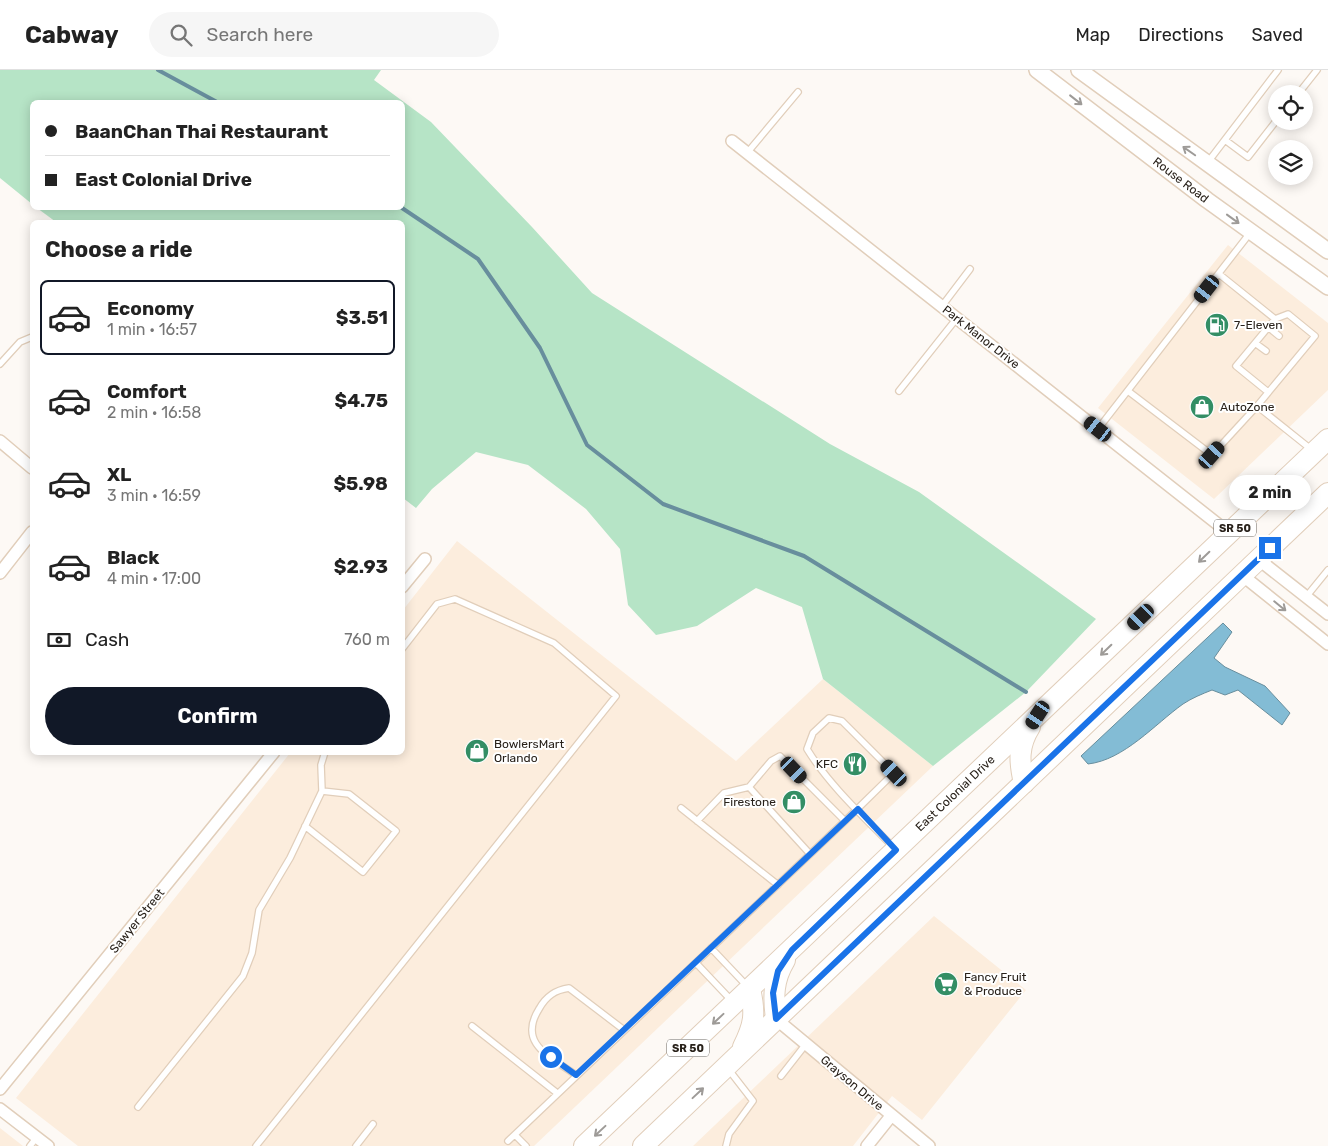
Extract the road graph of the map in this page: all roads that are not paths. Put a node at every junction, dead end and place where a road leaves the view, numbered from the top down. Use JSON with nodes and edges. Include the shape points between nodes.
{"nodes":[{"id":1,"x":1038,"y":70,"type":"edge"},
{"id":2,"x":1079,"y":70,"type":"edge"},
{"id":3,"x":1278,"y":70,"type":"edge"},
{"id":4,"x":1317,"y":70,"type":"edge"},
{"id":5,"x":1305,"y":85,"type":"edge"},
{"id":6,"x":798,"y":92,"type":"dead end"},
{"id":7,"x":1269,"y":130,"type":"edge"},
{"id":8,"x":1224,"y":140,"type":"junction"},
{"id":9,"x":732,"y":141,"type":"dead end"},
{"id":10,"x":747,"y":153,"type":"junction"},
{"id":11,"x":1207,"y":164,"type":"junction"},
{"id":12,"x":1251,"y":232,"type":"junction"},
{"id":13,"x":1328,"y":251,"type":"edge"},
{"id":14,"x":970,"y":269,"type":"dead end"},
{"id":15,"x":1219,"y":274,"type":"junction"},
{"id":16,"x":1328,"y":287,"type":"edge"},
{"id":17,"x":942,"y":306,"type":"junction"},
{"id":18,"x":957,"y":318,"type":"junction"},
{"id":19,"x":1274,"y":319,"type":"junction"},
{"id":20,"x":1268,"y":327,"type":"junction"},
{"id":21,"x":1279,"y":336,"type":"dead end"},
{"id":22,"x":30,"y":339,"type":"edge"},
{"id":23,"x":1255,"y":342,"type":"junction"},
{"id":24,"x":1294,"y":348,"type":"dead end"},
{"id":25,"x":1266,"y":351,"type":"dead end"},
{"id":26,"x":1301,"y":353,"type":"junction"},
{"id":27,"x":0,"y":364,"type":"edge"},
{"id":28,"x":1282,"y":364,"type":"dead end"},
{"id":29,"x":1288,"y":368,"type":"junction"},
{"id":30,"x":899,"y":391,"type":"dead end"},
{"id":31,"x":1128,"y":392,"type":"junction"},
{"id":32,"x":1268,"y":392,"type":"junction"},
{"id":33,"x":1257,"y":406,"type":"junction"},
{"id":34,"x":1098,"y":429,"type":"junction"},
{"id":35,"x":0,"y":441,"type":"edge"},
{"id":36,"x":1321,"y":446,"type":"edge"},
{"id":37,"x":30,"y":466,"type":"edge"},
{"id":38,"x":1328,"y":493,"type":"edge"},
{"id":39,"x":1229,"y":533,"type":"junction"},
{"id":40,"x":30,"y":535,"type":"edge"},
{"id":41,"x":425,"y":559,"type":"dead end"},
{"id":42,"x":1258,"y":559,"type":"junction"},
{"id":43,"x":1328,"y":570,"type":"edge"},
{"id":44,"x":0,"y":573,"type":"edge"},
{"id":45,"x":1242,"y":575,"type":"junction"},
{"id":46,"x":405,"y":582,"type":"edge"},
{"id":47,"x":1306,"y":597,"type":"junction"},
{"id":48,"x":1328,"y":614,"type":"edge"},
{"id":49,"x":1328,"y":644,"type":"edge"},
{"id":50,"x":405,"y":646,"type":"edge"},
{"id":51,"x":1038,"y":715,"type":"junction"},
{"id":52,"x":272,"y":755,"type":"edge"},
{"id":53,"x":324,"y":755,"type":"edge"},
{"id":54,"x":1024,"y":783,"type":"junction"},
{"id":55,"x":749,"y":787,"type":"junction"},
{"id":56,"x":322,"y":791,"type":"junction"},
{"id":57,"x":681,"y":808,"type":"dead end"},
{"id":58,"x":858,"y":809,"type":"junction"},
{"id":59,"x":697,"y":820,"type":"junction"},
{"id":60,"x":845,"y":821,"type":"junction"},
{"id":61,"x":305,"y":826,"type":"junction"},
{"id":62,"x":896,"y":850,"type":"junction"},
{"id":63,"x":810,"y":854,"type":"junction"},
{"id":64,"x":778,"y":885,"type":"junction"},
{"id":65,"x":711,"y":948,"type":"junction"},
{"id":66,"x":792,"y":950,"type":"junction"},
{"id":67,"x":696,"y":962,"type":"junction"},
{"id":68,"x":750,"y":989,"type":"junction"},
{"id":69,"x":735,"y":1004,"type":"junction"},
{"id":70,"x":776,"y":1019,"type":"junction"},
{"id":71,"x":472,"y":1026,"type":"dead end"},
{"id":72,"x":624,"y":1030,"type":"junction"},
{"id":73,"x":806,"y":1044,"type":"junction"},
{"id":74,"x":733,"y":1060,"type":"junction"},
{"id":75,"x":576,"y":1075,"type":"junction"},
{"id":76,"x":780,"y":1076,"type":"dead end"},
{"id":77,"x":0,"y":1089,"type":"edge"},
{"id":78,"x":557,"y":1093,"type":"junction"},
{"id":79,"x":138,"y":1107,"type":"dead end"},
{"id":80,"x":0,"y":1109,"type":"edge"},
{"id":81,"x":891,"y":1116,"type":"junction"},
{"id":82,"x":373,"y":1124,"type":"dead end"},
{"id":83,"x":515,"y":1135,"type":"junction"},
{"id":84,"x":508,"y":1141,"type":"dead end"},
{"id":85,"x":34,"y":1142,"type":"edge"},
{"id":86,"x":725,"y":1145,"type":"edge"},
{"id":87,"x":48,"y":1146,"type":"edge"},
{"id":88,"x":256,"y":1146,"type":"edge"},
{"id":89,"x":356,"y":1146,"type":"edge"},
{"id":90,"x":526,"y":1146,"type":"edge"},
{"id":91,"x":584,"y":1146,"type":"edge"},
{"id":92,"x":643,"y":1146,"type":"edge"},
{"id":93,"x":867,"y":1146,"type":"edge"},
{"id":94,"x":929,"y":1146,"type":"edge"}],
"edges":[{"from":1,"to":12,"type":"street","name":"Rouse Road","one_way":true,"via":[[1140,151]]},
{"from":11,"to":2,"type":"street","one_way":true},
{"from":3,"to":8,"type":"lane"},
{"from":4,"to":5,"type":"lane"},
{"from":6,"to":10,"type":"lane"},
{"from":7,"to":8,"type":"lane","via":[[1248,157]]},
{"from":8,"to":11,"type":"lane"},
{"from":9,"to":10,"type":"street","name":"Park Manor Drive"},
{"from":10,"to":17,"type":"street","name":"Park Manor Drive"},
{"from":11,"to":13,"type":"street"},
{"from":12,"to":15,"type":"lane"},
{"from":12,"to":16,"type":"street","name":"Rouse Road"},
{"from":14,"to":17,"type":"lane"},
{"from":15,"to":19,"type":"lane"},
{"from":15,"to":31,"type":"lane"},
{"from":17,"to":18,"type":"street","name":"Park Manor Drive"},
{"from":18,"to":30,"type":"lane"},
{"from":18,"to":34,"type":"street","name":"Park Manor Drive"},
{"from":19,"to":20,"type":"lane"},
{"from":19,"to":26,"type":"lane","via":[[1288,314],[1315,336]]},
{"from":20,"to":21,"type":"lane"},
{"from":20,"to":23,"type":"lane"},
{"from":22,"to":27,"type":"lane","via":[[20,342]]},
{"from":23,"to":25,"type":"lane"},
{"from":23,"to":32,"type":"lane","via":[[1236,366]]},
{"from":24,"to":26,"type":"lane"},
{"from":26,"to":29,"type":"lane"},
{"from":28,"to":29,"type":"lane"},
{"from":29,"to":32,"type":"lane"},
{"from":31,"to":33,"type":"lane","via":[[1212,455]]},
{"from":31,"to":34,"type":"lane"},
{"from":32,"to":33,"type":"lane"},
{"from":33,"to":36,"type":"lane"},
{"from":34,"to":39,"type":"street","name":"Park Manor Drive"},
{"from":35,"to":37,"type":"street"},
{"from":36,"to":39,"type":"highway","name":"East Colonial Drive","number":"SR 50"},
{"from":38,"to":42,"type":"highway","number":"SR 50"},
{"from":39,"to":51,"type":"highway","name":"East Colonial Drive","number":"SR 50","one_way":true},
{"from":40,"to":44,"type":"street"},
{"from":41,"to":46,"type":"street"},
{"from":42,"to":45,"type":"highway","number":"SR 50"},
{"from":42,"to":47,"type":"street"},
{"from":43,"to":47,"type":"lane"},
{"from":45,"to":49,"type":"street","one_way":true},
{"from":45,"to":54,"type":"highway","number":"SR 50"},
{"from":47,"to":48,"type":"street"},
{"from":50,"to":88,"type":"lane","via":[[437,604],[455,599],[554,643],[616,696]]},
{"from":51,"to":54,"type":"highway","via":[[1024,737],[1019,761]]},
{"from":51,"to":62,"type":"highway","name":"East Colonial Drive","number":"SR 50"},
{"from":52,"to":77,"type":"street","name":"Sawyer Street"},
{"from":53,"to":56,"type":"lane"},
{"from":54,"to":70,"type":"highway","number":"SR 50"},
{"from":55,"to":59,"type":"lane","via":[[724,792]]},
{"from":55,"to":60,"type":"lane","via":[[771,761],[780,756]]},
{"from":55,"to":63,"type":"lane"},
{"from":56,"to":61,"type":"lane"},
{"from":56,"to":61,"type":"lane","via":[[349,794],[396,831],[363,872]]},
{"from":57,"to":59,"type":"lane"},
{"from":58,"to":58,"type":"lane","via":[[816,765],[807,749],[813,733],[829,718],[842,721],[894,773]]},
{"from":58,"to":60,"type":"lane"},
{"from":58,"to":62,"type":"lane"},
{"from":59,"to":64,"type":"lane"},
{"from":60,"to":63,"type":"lane"},
{"from":61,"to":79,"type":"lane","via":[[259,910],[252,953],[243,976]]},
{"from":62,"to":66,"type":"highway","name":"East Colonial Drive","number":"SR 50"},
{"from":63,"to":64,"type":"lane"},
{"from":64,"to":65,"type":"lane"},
{"from":65,"to":67,"type":"lane"},
{"from":65,"to":68,"type":"lane"},
{"from":66,"to":68,"type":"highway","name":"East Colonial Drive","number":"SR 50"},
{"from":66,"to":70,"type":"highway","via":[[778,971],[773,993]]},
{"from":67,"to":69,"type":"lane"},
{"from":67,"to":72,"type":"lane"},
{"from":68,"to":69,"type":"highway","name":"East Colonial Drive","number":"SR 50"},
{"from":68,"to":74,"type":"highway","via":[[755,1009],[751,1030]]},
{"from":69,"to":91,"type":"highway","name":"East Colonial Drive","number":"SR 50","one_way":true},
{"from":70,"to":73,"type":"street","name":"Grayson Drive"},
{"from":70,"to":74,"type":"highway","number":"SR 50"},
{"from":71,"to":78,"type":"lane"},
{"from":72,"to":75,"type":"lane"},
{"from":72,"to":75,"type":"lane","via":[[570,988],[556,990],[543,1002],[531,1020],[530,1036],[538,1047]]},
{"from":73,"to":76,"type":"lane"},
{"from":73,"to":81,"type":"street","name":"Grayson Drive"},
{"from":74,"to":86,"type":"lane","via":[[753,1101]]},
{"from":92,"to":74,"type":"highway","number":"SR 50","one_way":true},
{"from":75,"to":78,"type":"lane"},
{"from":78,"to":83,"type":"lane"},
{"from":80,"to":85,"type":"street"},
{"from":81,"to":93,"type":"street"},
{"from":81,"to":94,"type":"street","name":"Grayson Drive"},
{"from":82,"to":89,"type":"lane"},
{"from":83,"to":84,"type":"lane"},
{"from":83,"to":90,"type":"lane"},
{"from":85,"to":87,"type":"street"}]}
